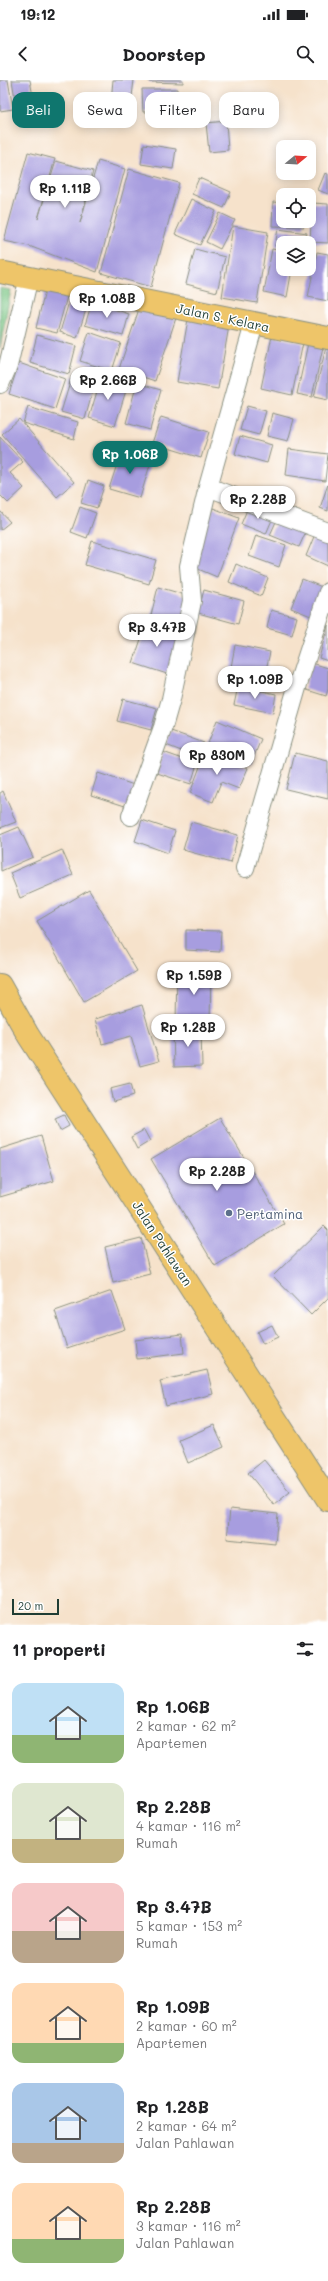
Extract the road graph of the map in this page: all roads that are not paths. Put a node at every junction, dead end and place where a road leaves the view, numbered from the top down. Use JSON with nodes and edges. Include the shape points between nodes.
{"nodes":[{"id":1,"x":0,"y":272,"type":"edge"},
{"id":2,"x":28,"y":277,"type":"junction"},
{"id":3,"x":254,"y":324,"type":"junction"},
{"id":4,"x":328,"y":338,"type":"edge"},
{"id":5,"x":0,"y":384,"type":"edge"},
{"id":6,"x":208,"y":487,"type":"junction"},
{"id":7,"x":328,"y":532,"type":"edge"},
{"id":8,"x":328,"y":592,"type":"edge"},
{"id":9,"x":131,"y":816,"type":"dead end"},
{"id":10,"x":245,"y":868,"type":"dead end"},
{"id":11,"x":0,"y":986,"type":"edge"},
{"id":12,"x":328,"y":1500,"type":"edge"}],
"edges":[{"from":1,"to":2,"type":"main road","name":"Jalan S. Kelara"},
{"from":2,"to":3,"type":"main road","name":"Jalan S. Kelara"},
{"from":2,"to":5,"type":"street","via":[[8,366]]},
{"from":3,"to":4,"type":"main road","name":"Jalan S. Kelara"},
{"from":3,"to":6,"type":"street"},
{"from":6,"to":7,"type":"street"},
{"from":6,"to":9,"type":"street","via":[[189,566],[191,609],[171,699]]},
{"from":8,"to":10,"type":"street","via":[[298,684]]},
{"from":11,"to":12,"type":"main road","name":"Jalan Pahlawan","via":[[28,1035]]}]}
